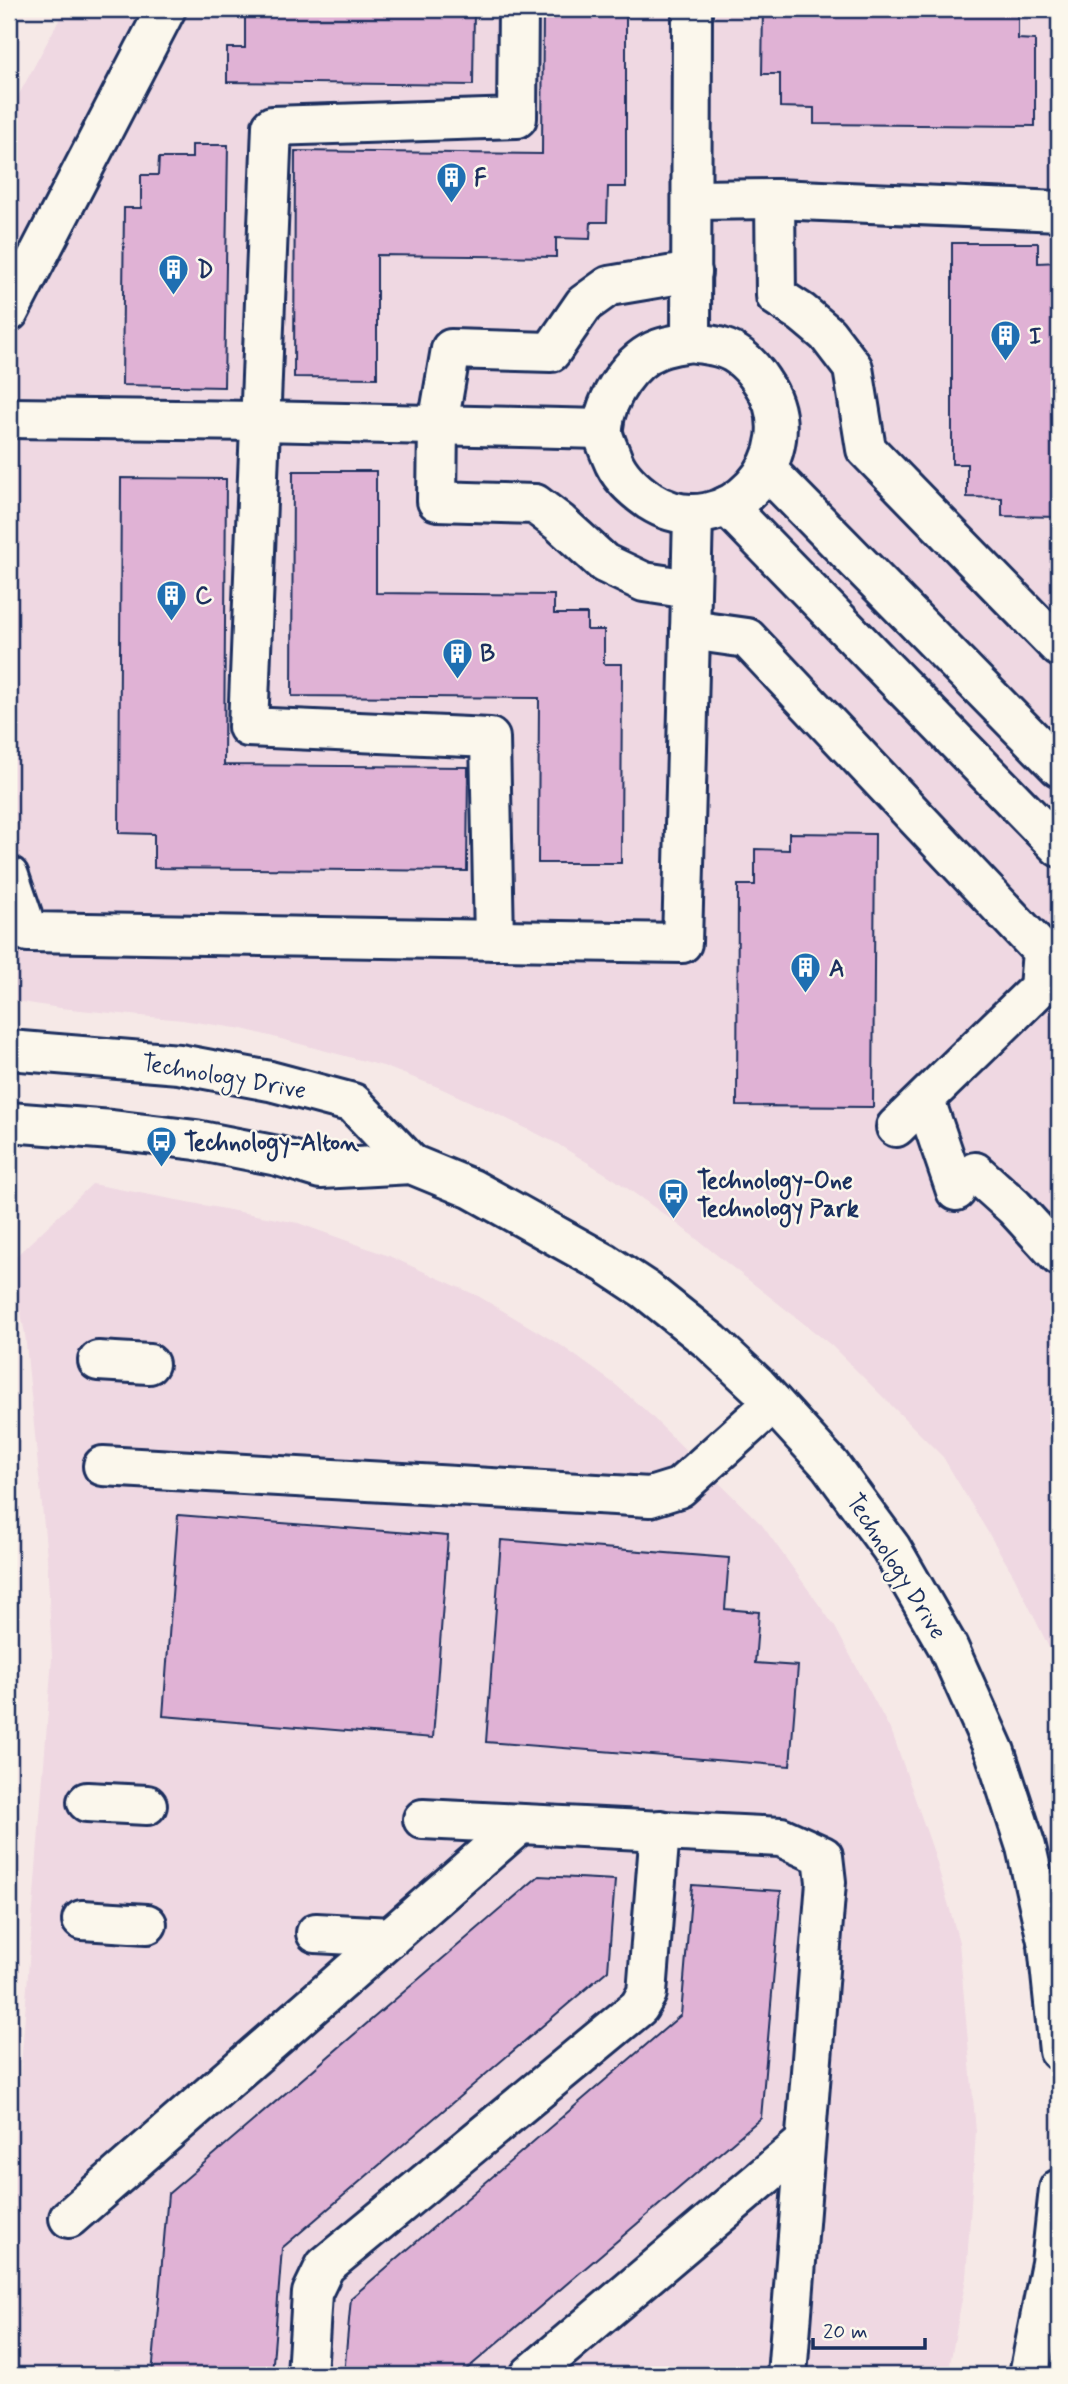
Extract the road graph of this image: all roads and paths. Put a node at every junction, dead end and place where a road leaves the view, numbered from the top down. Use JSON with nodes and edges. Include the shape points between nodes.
{"nodes":[{"id":1,"x":166,"y":9,"type":"edge"},
{"id":2,"x":518,"y":9,"type":"edge"},
{"id":3,"x":692,"y":9,"type":"edge"},
{"id":4,"x":775,"y":199,"type":"junction"},
{"id":5,"x":692,"y":200,"type":"junction"},
{"id":6,"x":1059,"y":211,"type":"edge"},
{"id":7,"x":692,"y":272,"type":"junction"},
{"id":8,"x":9,"y":312,"type":"edge"},
{"id":9,"x":691,"y":342,"type":"junction"},
{"id":10,"x":9,"y":418,"type":"edge"},
{"id":11,"x":260,"y":421,"type":"junction"},
{"id":12,"x":438,"y":425,"type":"junction"},
{"id":13,"x":602,"y":429,"type":"junction"},
{"id":14,"x":766,"y":470,"type":"junction"},
{"id":15,"x":710,"y":511,"type":"junction"},
{"id":16,"x":690,"y":589,"type":"junction"},
{"id":17,"x":690,"y":630,"type":"junction"},
{"id":18,"x":1059,"y":647,"type":"edge"},
{"id":19,"x":1059,"y":768,"type":"edge"},
{"id":20,"x":1059,"y":847,"type":"edge"},
{"id":21,"x":9,"y":876,"type":"edge"},
{"id":22,"x":494,"y":940,"type":"junction"},
{"id":23,"x":9,"y":1050,"type":"edge"},
{"id":24,"x":925,"y":1100,"type":"junction"},
{"id":25,"x":9,"y":1122,"type":"edge"},
{"id":26,"x":896,"y":1127,"type":"dead end"},
{"id":27,"x":411,"y":1164,"type":"junction"},
{"id":28,"x":1059,"y":1256,"type":"edge"},
{"id":29,"x":98,"y":1361,"type":"dead end"},
{"id":30,"x":149,"y":1364,"type":"dead end"},
{"id":31,"x":773,"y":1403,"type":"junction"},
{"id":32,"x":103,"y":1466,"type":"dead end"},
{"id":33,"x":88,"y":1802,"type":"dead end"},
{"id":34,"x":147,"y":1805,"type":"dead end"},
{"id":35,"x":423,"y":1819,"type":"dead end"},
{"id":36,"x":520,"y":1824,"type":"junction"},
{"id":37,"x":660,"y":1830,"type":"junction"},
{"id":38,"x":1044,"y":1858,"type":"edge"},
{"id":39,"x":82,"y":1920,"type":"dead end"},
{"id":40,"x":147,"y":1924,"type":"dead end"},
{"id":41,"x":316,"y":1933,"type":"dead end"},
{"id":42,"x":391,"y":1937,"type":"junction"},
{"id":43,"x":1059,"y":2050,"type":"edge"},
{"id":44,"x":805,"y":2142,"type":"junction"},
{"id":45,"x":1059,"y":2189,"type":"edge"},
{"id":46,"x":69,"y":2218,"type":"dead end"},
{"id":47,"x":307,"y":2375,"type":"edge"},
{"id":48,"x":530,"y":2375,"type":"edge"},
{"id":49,"x":787,"y":2375,"type":"edge"},
{"id":50,"x":1029,"y":2375,"type":"edge"}],
"edges":[{"from":1,"to":8,"type":"street"},
{"from":2,"to":11,"type":"street","via":[[517,118],[272,126]]},
{"from":3,"to":5,"type":"street"},
{"from":4,"to":5,"type":"street"},
{"from":4,"to":6,"type":"street"},
{"from":4,"to":18,"type":"street","via":[[776,296],[827,334],[853,368],[866,449]]},
{"from":5,"to":7,"type":"street"},
{"from":7,"to":9,"type":"street"},
{"from":7,"to":12,"type":"street","via":[[609,286],[584,304],[551,352],[451,349]]},
{"from":9,"to":13,"type":"street","via":[[658,349],[631,368],[612,396]]},
{"from":9,"to":14,"type":"street","via":[[724,348],[752,366],[771,394],[778,428]]},
{"from":10,"to":11,"type":"street"},
{"from":11,"to":12,"type":"street"},
{"from":11,"to":22,"type":"street","via":[[248,727],[489,738]]},
{"from":12,"to":13,"type":"street"},
{"from":12,"to":16,"type":"street","via":[[437,501],[535,504],[604,563],[644,582]]},
{"from":13,"to":15,"type":"street","via":[[613,461],[632,489],[660,508]]},
{"from":14,"to":15,"type":"street","via":[[754,488]]},
{"from":14,"to":19,"type":"street"},
{"from":15,"to":16,"type":"street"},
{"from":15,"to":20,"type":"street"},
{"from":16,"to":17,"type":"street"},
{"from":17,"to":22,"type":"street","via":[[682,943]]},
{"from":17,"to":24,"type":"street","via":[[747,638],[1042,951],[1039,988]]},
{"from":21,"to":22,"type":"street","via":[[28,932]]},
{"from":23,"to":27,"type":"street","name":"Technology Drive","via":[[179,1064],[353,1103]]},
{"from":24,"to":26,"type":"street"},
{"from":24,"to":28,"type":"street","via":[[966,1182],[1014,1207]]},
{"from":25,"to":27,"type":"street","name":"Technology Drive","via":[[196,1140],[321,1169]]},
{"from":27,"to":31,"type":"street","name":"Technology Drive","via":[[472,1189],[606,1263],[703,1335]]},
{"from":29,"to":30,"type":"street"},
{"from":31,"to":32,"type":"street","via":[[679,1488],[650,1497]]},
{"from":31,"to":38,"type":"street","name":"Technology Drive","via":[[830,1465],[891,1548],[948,1647]]},
{"from":33,"to":34,"type":"street"},
{"from":35,"to":36,"type":"street"},
{"from":36,"to":37,"type":"street"},
{"from":36,"to":42,"type":"street"},
{"from":37,"to":44,"type":"street","via":[[781,1837],[823,1856],[826,1882]]},
{"from":37,"to":47,"type":"street","via":[[647,1993],[639,2007],[325,2266],[312,2293]]},
{"from":38,"to":43,"type":"street","name":"Technology Drive"},
{"from":39,"to":40,"type":"street"},
{"from":41,"to":42,"type":"street"},
{"from":42,"to":46,"type":"street"},
{"from":44,"to":48,"type":"street"},
{"from":44,"to":49,"type":"street"},
{"from":45,"to":50,"type":"street","via":[[1051,2263]]}]}
